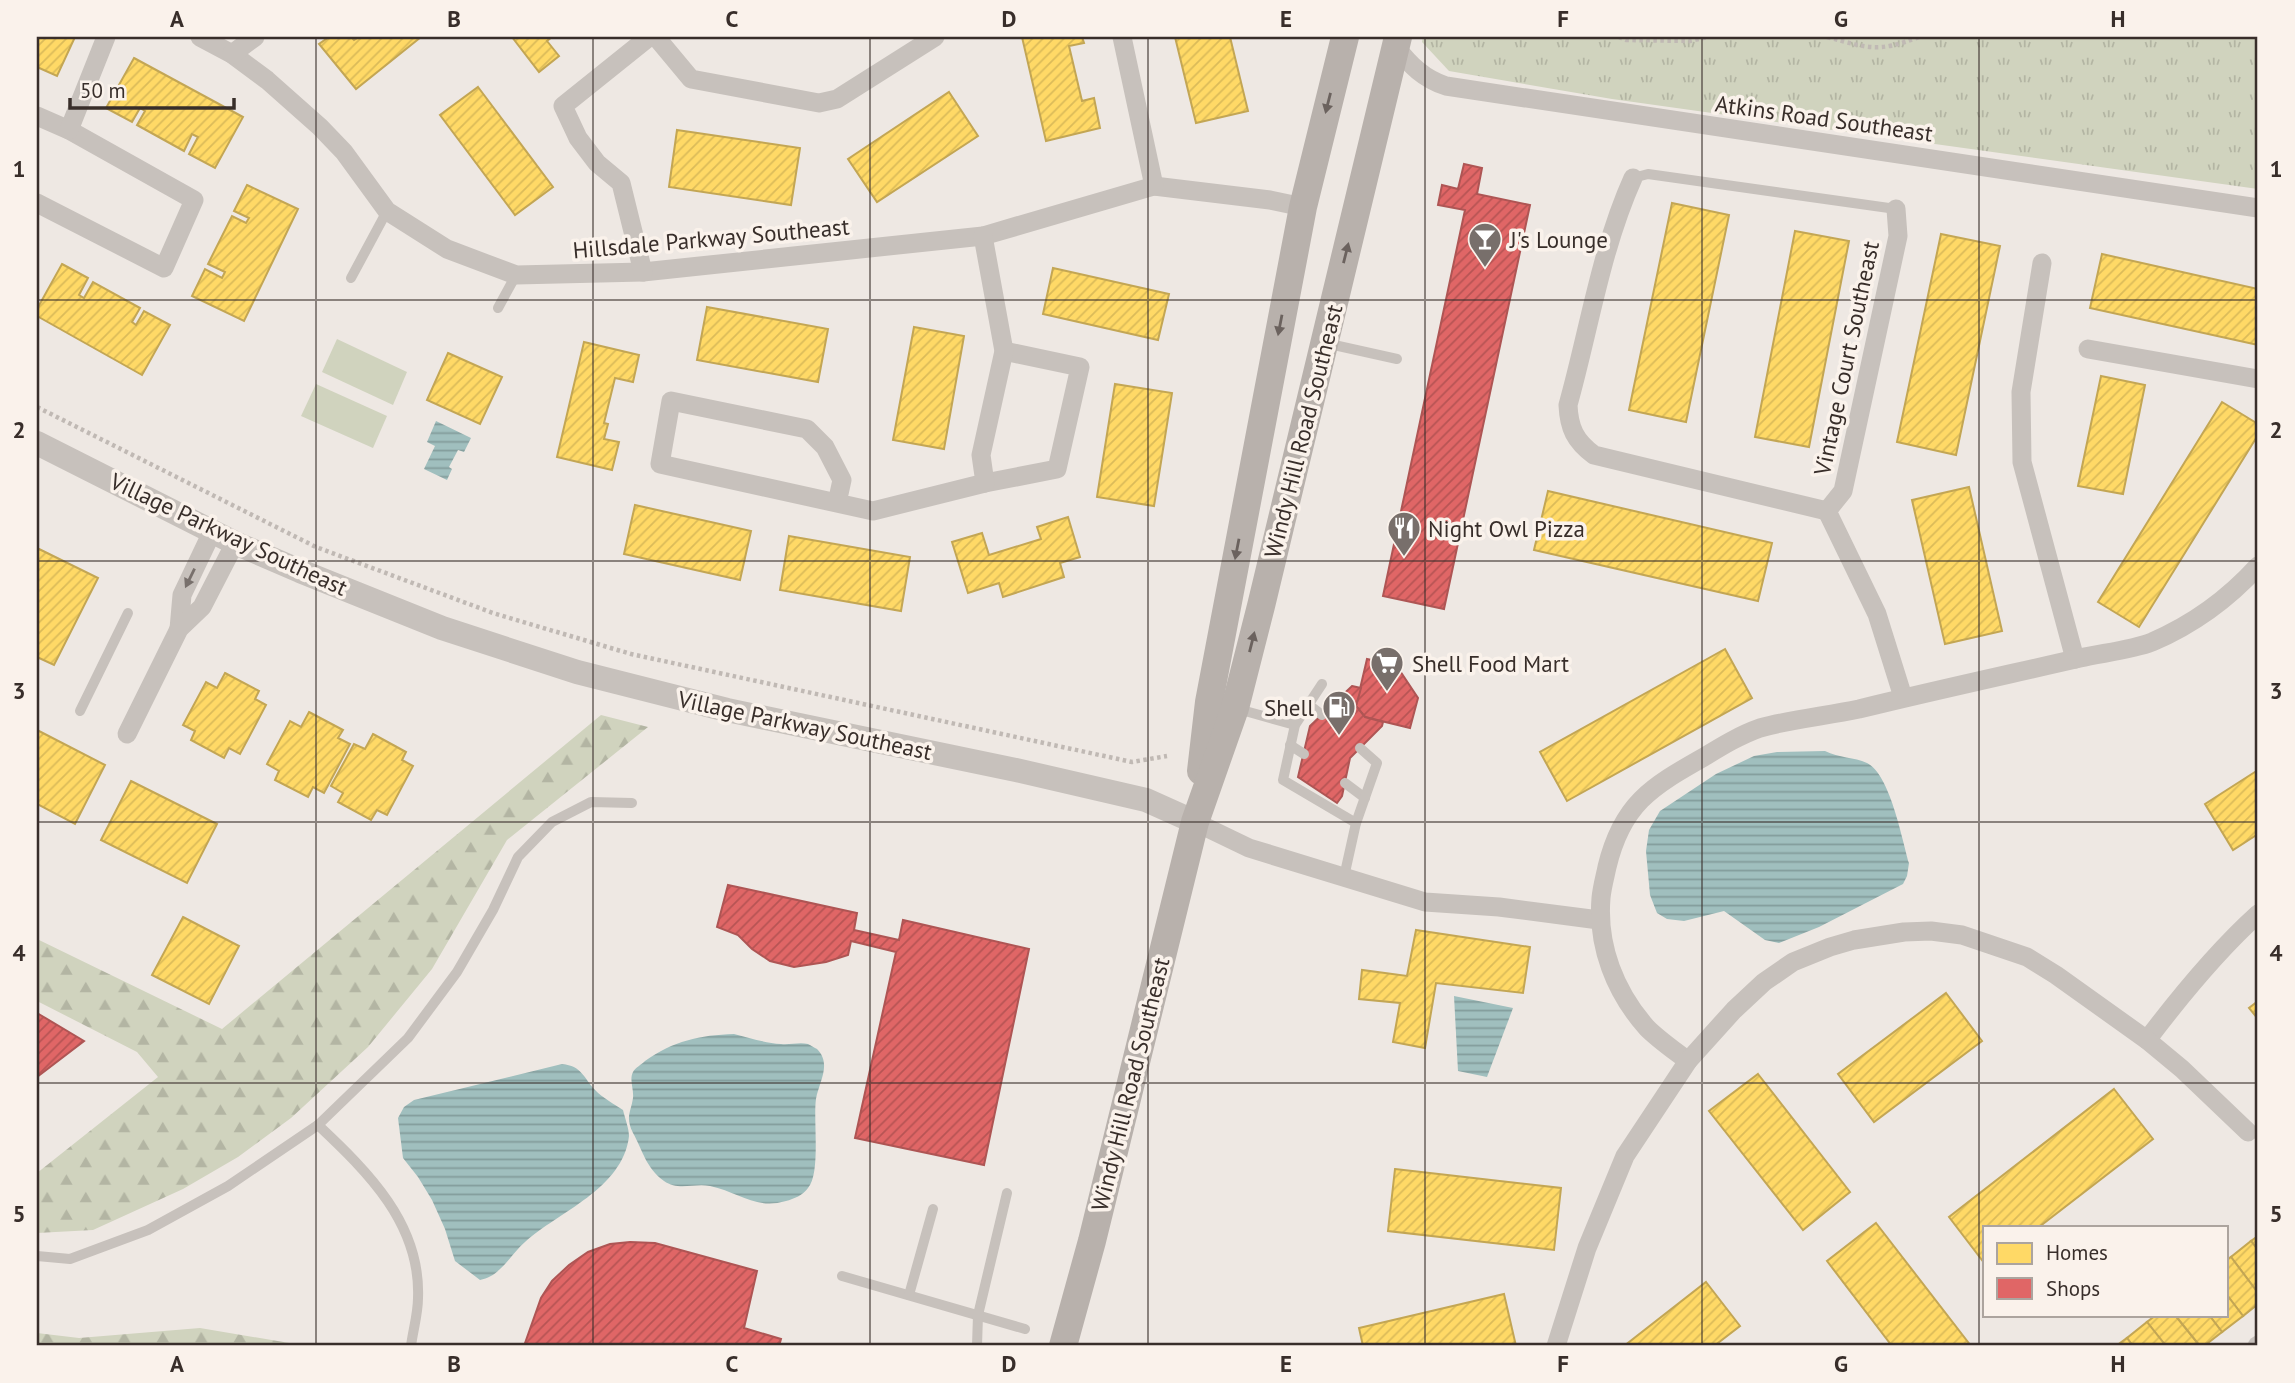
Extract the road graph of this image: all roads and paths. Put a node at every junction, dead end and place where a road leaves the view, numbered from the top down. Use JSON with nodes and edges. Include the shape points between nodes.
{"nodes":[{"id":1,"x":106,"y":37,"type":"edge"},
{"id":2,"x":200,"y":37,"type":"edge"},
{"id":3,"x":255,"y":37,"type":"edge"},
{"id":4,"x":649,"y":37,"type":"edge"},
{"id":5,"x":656,"y":37,"type":"edge"},
{"id":6,"x":935,"y":37,"type":"edge"},
{"id":7,"x":1122,"y":37,"type":"edge"},
{"id":8,"x":1345,"y":37,"type":"edge"},
{"id":9,"x":1619,"y":37,"type":"edge"},
{"id":10,"x":1708,"y":37,"type":"edge"},
{"id":11,"x":1826,"y":37,"type":"edge"},
{"id":12,"x":1919,"y":37,"type":"edge"},
{"id":13,"x":1395,"y":40,"type":"edge"},
{"id":14,"x":232,"y":54,"type":"junction"},
{"id":15,"x":37,"y":116,"type":"edge"},
{"id":16,"x":69,"y":130,"type":"junction"},
{"id":17,"x":1633,"y":178,"type":"joint"},
{"id":18,"x":1154,"y":186,"type":"junction"},
{"id":19,"x":37,"y":203,"type":"edge"},
{"id":20,"x":1303,"y":208,"type":"junction"},
{"id":21,"x":2258,"y":208,"type":"edge"},
{"id":22,"x":1896,"y":209,"type":"joint"},
{"id":23,"x":387,"y":211,"type":"junction"},
{"id":24,"x":983,"y":236,"type":"junction"},
{"id":25,"x":2042,"y":263,"type":"dead end"},
{"id":26,"x":643,"y":272,"type":"junction"},
{"id":27,"x":516,"y":275,"type":"junction"},
{"id":28,"x":351,"y":278,"type":"dead end"},
{"id":29,"x":498,"y":308,"type":"dead end"},
{"id":30,"x":1325,"y":343,"type":"junction"},
{"id":31,"x":2088,"y":349,"type":"dead end"},
{"id":32,"x":1004,"y":351,"type":"junction"},
{"id":33,"x":1397,"y":359,"type":"dead end"},
{"id":34,"x":2258,"y":379,"type":"edge"},
{"id":35,"x":37,"y":407,"type":"edge"},
{"id":36,"x":37,"y":443,"type":"edge"},
{"id":37,"x":985,"y":483,"type":"junction"},
{"id":38,"x":837,"y":503,"type":"junction"},
{"id":39,"x":1827,"y":511,"type":"junction"},
{"id":40,"x":224,"y":536,"type":"junction"},
{"id":41,"x":2258,"y":566,"type":"edge"},
{"id":42,"x":128,"y":613,"type":"dead end"},
{"id":43,"x":2075,"y":659,"type":"junction"},
{"id":44,"x":1322,"y":684,"type":"dead end"},
{"id":45,"x":1903,"y":697,"type":"junction"},
{"id":46,"x":1309,"y":705,"type":"junction"},
{"id":47,"x":1235,"y":708,"type":"junction"},
{"id":48,"x":79,"y":711,"type":"dead end"},
{"id":49,"x":1322,"y":715,"type":"dead end"},
{"id":50,"x":1295,"y":725,"type":"junction"},
{"id":51,"x":127,"y":734,"type":"dead end"},
{"id":52,"x":1290,"y":745,"type":"junction"},
{"id":53,"x":1360,"y":748,"type":"dead end"},
{"id":54,"x":1304,"y":754,"type":"dead end"},
{"id":55,"x":1167,"y":756,"type":"dead end"},
{"id":56,"x":1345,"y":783,"type":"dead end"},
{"id":57,"x":1365,"y":798,"type":"junction"},
{"id":58,"x":632,"y":803,"type":"dead end"},
{"id":59,"x":1195,"y":822,"type":"junction"},
{"id":60,"x":1356,"y":824,"type":"junction"},
{"id":61,"x":1344,"y":877,"type":"junction"},
{"id":62,"x":2258,"y":914,"type":"edge"},
{"id":63,"x":1599,"y":920,"type":"junction"},
{"id":64,"x":2147,"y":1040,"type":"junction"},
{"id":65,"x":1688,"y":1061,"type":"junction"},
{"id":66,"x":318,"y":1125,"type":"junction"},
{"id":67,"x":2248,"y":1132,"type":"dead end"},
{"id":68,"x":1007,"y":1193,"type":"dead end"},
{"id":69,"x":933,"y":1209,"type":"dead end"},
{"id":70,"x":37,"y":1256,"type":"edge"},
{"id":71,"x":842,"y":1276,"type":"dead end"},
{"id":72,"x":909,"y":1295,"type":"junction"},
{"id":73,"x":978,"y":1315,"type":"junction"},
{"id":74,"x":1025,"y":1329,"type":"dead end"},
{"id":75,"x":411,"y":1346,"type":"edge"},
{"id":76,"x":977,"y":1346,"type":"edge"},
{"id":77,"x":1063,"y":1346,"type":"edge"},
{"id":78,"x":1556,"y":1346,"type":"edge"}],
"edges":[{"from":1,"to":16,"type":"street"},
{"from":2,"to":14,"type":"street","name":"Hillsdale Parkway Southeast"},
{"from":3,"to":14,"type":"street"},
{"from":4,"to":26,"type":"street","via":[[564,106],[578,138],[597,163],[621,183]]},
{"from":5,"to":6,"type":"street","via":[[691,79],[819,103],[837,99]]},
{"from":7,"to":18,"type":"street"},
{"from":8,"to":20,"type":"main road","name":"Windy Hill Road Southeast","one_way":true},
{"from":9,"to":10,"type":"path","via":[[1690,41]]},
{"from":11,"to":12,"type":"path","via":[[1868,48],[1892,47]]},
{"from":13,"to":21,"type":"street","name":"Atkins Road Southeast","via":[[1418,71],[1446,86]]},
{"from":30,"to":13,"type":"main road","name":"Windy Hill Road Southeast","one_way":true},
{"from":14,"to":23,"type":"street","name":"Hillsdale Parkway Southeast","via":[[320,127]]},
{"from":15,"to":16,"type":"street"},
{"from":16,"to":19,"type":"street","via":[[194,200],[164,268]]},
{"from":17,"to":22,"type":"lane","via":[[1648,174]]},
{"from":17,"to":39,"type":"street","name":"Vintage Court Southeast","via":[[1606,257],[1567,405],[1569,425],[1577,440],[1594,455]]},
{"from":18,"to":20,"type":"street","name":"Hillsdale Parkway Southeast"},
{"from":18,"to":24,"type":"street","name":"Hillsdale Parkway Southeast"},
{"from":20,"to":59,"type":"main road","name":"Windy Hill Road Southeast","one_way":true,"via":[[1211,690]]},
{"from":22,"to":39,"type":"street","name":"Vintage Court Southeast","via":[[1898,236],[1843,491]]},
{"from":23,"to":27,"type":"street","name":"Hillsdale Parkway Southeast","via":[[447,249]]},
{"from":23,"to":28,"type":"lane"},
{"from":24,"to":26,"type":"street","name":"Hillsdale Parkway Southeast"},
{"from":24,"to":32,"type":"street"},
{"from":25,"to":43,"type":"street","via":[[2021,392],[2022,463]]},
{"from":26,"to":27,"type":"street","name":"Hillsdale Parkway Southeast"},
{"from":27,"to":29,"type":"lane"},
{"from":30,"to":33,"type":"lane"},
{"from":47,"to":30,"type":"main road","name":"Windy Hill Road Southeast","one_way":true},
{"from":31,"to":34,"type":"street"},
{"from":32,"to":37,"type":"street","via":[[981,455]]},
{"from":32,"to":37,"type":"street","via":[[1080,368],[1057,469]]},
{"from":35,"to":55,"type":"path","via":[[316,547],[506,616],[631,654],[1132,762]]},
{"from":36,"to":40,"type":"street","name":"Village Parkway Southeast"},
{"from":37,"to":38,"type":"street","via":[[873,511]]},
{"from":38,"to":38,"type":"street","via":[[660,464],[671,401],[807,429],[825,447],[842,480]]},
{"from":39,"to":45,"type":"street","via":[[1877,614]]},
{"from":40,"to":51,"type":"street","via":[[202,607],[179,629]]},
{"from":40,"to":59,"type":"street","name":"Village Parkway Southeast","via":[[442,628],[577,672],[727,710],[1146,800]]},
{"from":41,"to":43,"type":"street","via":[[2213,609],[2180,628],[2149,643]]},
{"from":42,"to":48,"type":"lane"},
{"from":43,"to":45,"type":"street"},
{"from":44,"to":46,"type":"lane"},
{"from":45,"to":63,"type":"street","via":[[1760,728],[1663,780],[1623,821],[1601,892]]},
{"from":46,"to":49,"type":"lane"},
{"from":46,"to":50,"type":"lane"},
{"from":47,"to":50,"type":"lane"},
{"from":47,"to":59,"type":"main road","name":"Windy Hill Road Southeast"},
{"from":50,"to":52,"type":"lane"},
{"from":52,"to":54,"type":"lane"},
{"from":52,"to":60,"type":"lane","via":[[1283,780]]},
{"from":53,"to":57,"type":"lane","via":[[1377,763]]},
{"from":56,"to":57,"type":"lane"},
{"from":57,"to":60,"type":"lane"},
{"from":58,"to":66,"type":"lane","via":[[591,802],[552,822],[518,856],[463,961],[408,1038]]},
{"from":59,"to":61,"type":"street","name":"Village Parkway Southeast","via":[[1249,848]]},
{"from":59,"to":77,"type":"main road","name":"Windy Hill Road Southeast"},
{"from":60,"to":61,"type":"lane"},
{"from":61,"to":63,"type":"street","name":"Village Parkway Southeast","via":[[1425,902]]},
{"from":62,"to":64,"type":"street","via":[[2193,980]]},
{"from":63,"to":65,"type":"street","via":[[1612,975],[1628,1004],[1648,1029]]},
{"from":64,"to":65,"type":"street","via":[[2027,957],[1962,935],[1904,932],[1854,940],[1793,962],[1734,1010]]},
{"from":64,"to":67,"type":"street"},
{"from":65,"to":78,"type":"street","via":[[1625,1156],[1587,1248]]},
{"from":66,"to":70,"type":"lane","via":[[228,1186],[148,1230],[71,1259]]},
{"from":66,"to":75,"type":"lane","via":[[358,1162],[389,1200],[414,1250],[418,1297]]},
{"from":68,"to":73,"type":"lane"},
{"from":69,"to":72,"type":"lane"},
{"from":71,"to":72,"type":"lane"},
{"from":72,"to":73,"type":"lane"},
{"from":73,"to":74,"type":"lane"},
{"from":73,"to":76,"type":"lane"}]}
